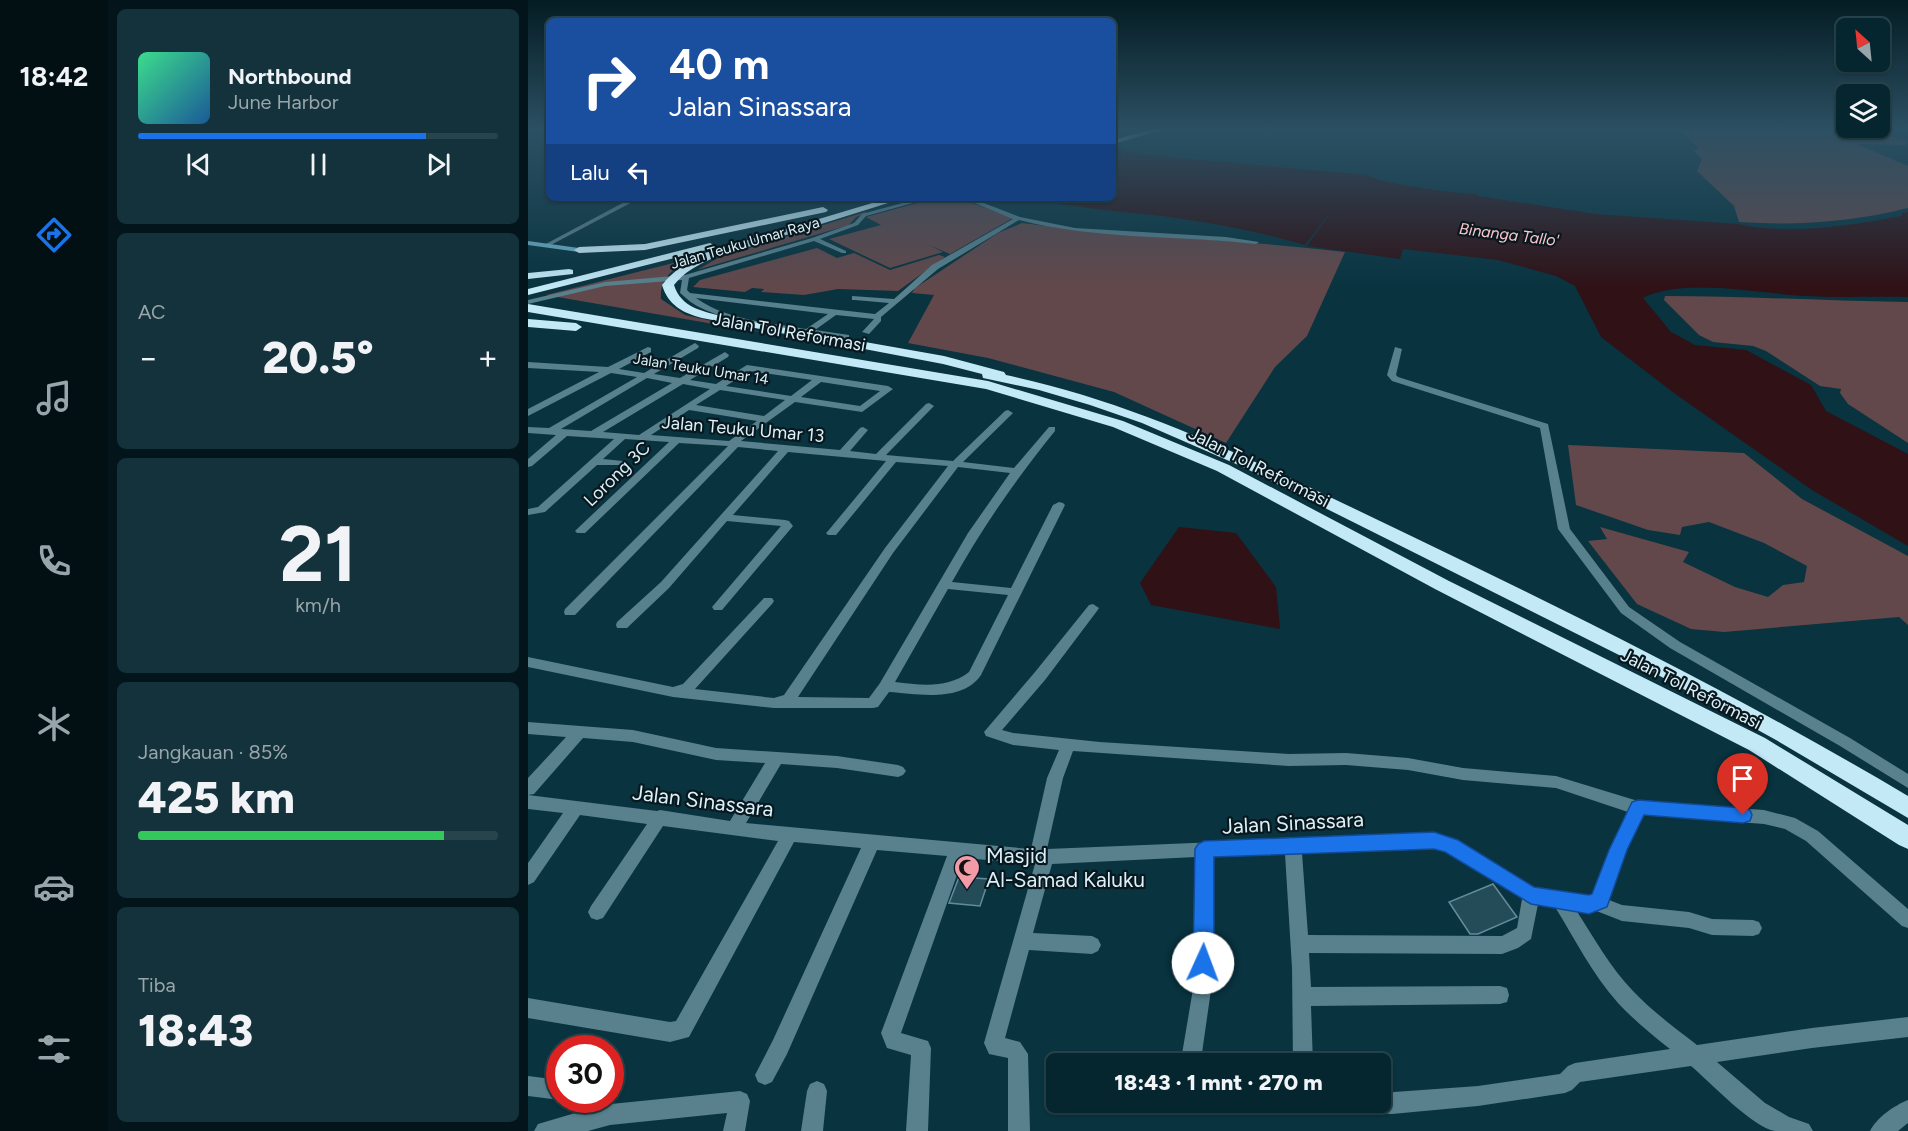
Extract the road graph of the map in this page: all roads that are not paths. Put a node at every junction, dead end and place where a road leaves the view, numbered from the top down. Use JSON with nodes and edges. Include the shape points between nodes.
{"nodes":[{"id":1,"x":631,"y":201,"type":"edge"},
{"id":2,"x":860,"y":201,"type":"edge"},
{"id":3,"x":862,"y":201,"type":"edge"},
{"id":4,"x":887,"y":201,"type":"edge"},
{"id":5,"x":889,"y":201,"type":"edge"},
{"id":6,"x":917,"y":201,"type":"edge"},
{"id":7,"x":973,"y":201,"type":"edge"},
{"id":8,"x":1018,"y":218,"type":"junction"},
{"id":9,"x":758,"y":239,"type":"junction"},
{"id":10,"x":814,"y":239,"type":"junction"},
{"id":11,"x":1256,"y":242,"type":"dead end"},
{"id":12,"x":528,"y":243,"type":"edge"},
{"id":13,"x":545,"y":246,"type":"junction"},
{"id":14,"x":579,"y":250,"type":"joint"},
{"id":15,"x":844,"y":252,"type":"dead end"},
{"id":16,"x":633,"y":261,"type":"junction"},
{"id":17,"x":528,"y":276,"type":"edge"},
{"id":18,"x":677,"y":279,"type":"junction"},
{"id":19,"x":528,"y":290,"type":"edge"},
{"id":20,"x":688,"y":295,"type":"junction"},
{"id":21,"x":855,"y":298,"type":"dead end"},
{"id":22,"x":895,"y":300,"type":"junction"},
{"id":23,"x":529,"y":306,"type":"edge"},
{"id":24,"x":833,"y":313,"type":"junction"},
{"id":25,"x":877,"y":317,"type":"junction"},
{"id":26,"x":806,"y":332,"type":"junction"},
{"id":27,"x":866,"y":332,"type":"dead end"},
{"id":28,"x":846,"y":337,"type":"dead end"},
{"id":29,"x":696,"y":346,"type":"dead end"},
{"id":30,"x":1398,"y":349,"type":"dead end"},
{"id":31,"x":648,"y":350,"type":"dead end"},
{"id":32,"x":725,"y":355,"type":"dead end"},
{"id":33,"x":759,"y":360,"type":"dead end"},
{"id":34,"x":528,"y":365,"type":"edge"},
{"id":35,"x":747,"y":368,"type":"junction"},
{"id":36,"x":610,"y":370,"type":"junction"},
{"id":37,"x":647,"y":376,"type":"junction"},
{"id":38,"x":819,"y":379,"type":"junction"},
{"id":39,"x":1017,"y":380,"type":"junction"},
{"id":40,"x":682,"y":382,"type":"junction"},
{"id":41,"x":718,"y":387,"type":"junction"},
{"id":42,"x":793,"y":399,"type":"junction"},
{"id":43,"x":929,"y":406,"type":"dead end"},
{"id":44,"x":688,"y":407,"type":"junction"},
{"id":45,"x":528,"y":413,"type":"edge"},
{"id":46,"x":1008,"y":413,"type":"dead end"},
{"id":47,"x":765,"y":420,"type":"junction"},
{"id":48,"x":1052,"y":429,"type":"dead end"},
{"id":49,"x":528,"y":430,"type":"edge"},
{"id":50,"x":862,"y":430,"type":"dead end"},
{"id":51,"x":550,"y":432,"type":"junction"},
{"id":52,"x":564,"y":433,"type":"junction"},
{"id":53,"x":592,"y":434,"type":"junction"},
{"id":54,"x":623,"y":436,"type":"junction"},
{"id":55,"x":642,"y":437,"type":"junction"},
{"id":56,"x":677,"y":440,"type":"junction"},
{"id":57,"x":734,"y":444,"type":"junction"},
{"id":58,"x":786,"y":448,"type":"junction"},
{"id":59,"x":843,"y":453,"type":"junction"},
{"id":60,"x":878,"y":457,"type":"junction"},
{"id":61,"x":894,"y":458,"type":"junction"},
{"id":62,"x":596,"y":462,"type":"junction"},
{"id":63,"x":619,"y":463,"type":"dead end"},
{"id":64,"x":528,"y":464,"type":"edge"},
{"id":65,"x":955,"y":464,"type":"junction"},
{"id":66,"x":1017,"y":471,"type":"junction"},
{"id":67,"x":1059,"y":506,"type":"dead end"},
{"id":68,"x":528,"y":512,"type":"edge"},
{"id":69,"x":726,"y":518,"type":"junction"},
{"id":70,"x":581,"y":531,"type":"dead end"},
{"id":71,"x":832,"y":533,"type":"dead end"},
{"id":72,"x":943,"y":585,"type":"junction"},
{"id":73,"x":1014,"y":592,"type":"junction"},
{"id":74,"x":768,"y":601,"type":"dead end"},
{"id":75,"x":718,"y":607,"type":"dead end"},
{"id":76,"x":1093,"y":608,"type":"dead end"},
{"id":77,"x":570,"y":612,"type":"dead end"},
{"id":78,"x":622,"y":625,"type":"dead end"},
{"id":79,"x":528,"y":662,"type":"edge"},
{"id":80,"x":885,"y":687,"type":"junction"},
{"id":81,"x":673,"y":692,"type":"junction"},
{"id":82,"x":785,"y":700,"type":"junction"},
{"id":83,"x":528,"y":728,"type":"edge"},
{"id":84,"x":580,"y":732,"type":"junction"},
{"id":85,"x":1068,"y":745,"type":"junction"},
{"id":86,"x":776,"y":759,"type":"junction"},
{"id":87,"x":897,"y":771,"type":"dead end"},
{"id":88,"x":1908,"y":782,"type":"edge"},
{"id":89,"x":528,"y":789,"type":"edge"},
{"id":90,"x":528,"y":802,"type":"edge"},
{"id":91,"x":1638,"y":807,"type":"junction"},
{"id":92,"x":1908,"y":808,"type":"edge"},
{"id":93,"x":575,"y":809,"type":"junction"},
{"id":94,"x":660,"y":817,"type":"junction"},
{"id":95,"x":734,"y":828,"type":"junction"},
{"id":96,"x":790,"y":835,"type":"junction"},
{"id":97,"x":1908,"y":838,"type":"edge"},
{"id":98,"x":872,"y":843,"type":"junction"},
{"id":99,"x":1293,"y":845,"type":"junction"},
{"id":100,"x":958,"y":849,"type":"junction"},
{"id":101,"x":1204,"y":849,"type":"junction"},
{"id":102,"x":1041,"y":857,"type":"junction"},
{"id":103,"x":528,"y":877,"type":"edge"},
{"id":104,"x":1531,"y":895,"type":"junction"},
{"id":105,"x":1561,"y":901,"type":"junction"},
{"id":106,"x":1596,"y":903,"type":"junction"},
{"id":107,"x":597,"y":912,"type":"dead end"},
{"id":108,"x":1908,"y":920,"type":"edge"},
{"id":109,"x":1753,"y":928,"type":"dead end"},
{"id":110,"x":1022,"y":941,"type":"junction"},
{"id":111,"x":1300,"y":944,"type":"junction"},
{"id":112,"x":1092,"y":945,"type":"dead end"},
{"id":113,"x":1500,"y":995,"type":"dead end"},
{"id":114,"x":1302,"y":997,"type":"junction"},
{"id":115,"x":528,"y":1008,"type":"edge"},
{"id":116,"x":1908,"y":1027,"type":"edge"},
{"id":117,"x":1192,"y":1053,"type":"edge"},
{"id":118,"x":1304,"y":1053,"type":"edge"},
{"id":119,"x":1695,"y":1056,"type":"junction"},
{"id":120,"x":765,"y":1075,"type":"dead end"},
{"id":121,"x":528,"y":1086,"type":"edge"},
{"id":122,"x":546,"y":1088,"type":"edge"},
{"id":123,"x":817,"y":1091,"type":"dead end"},
{"id":124,"x":1391,"y":1104,"type":"edge"},
{"id":125,"x":1908,"y":1110,"type":"edge"},
{"id":126,"x":606,"y":1113,"type":"edge"},
{"id":127,"x":610,"y":1115,"type":"junction"},
{"id":128,"x":545,"y":1131,"type":"edge"},
{"id":129,"x":734,"y":1131,"type":"edge"},
{"id":130,"x":812,"y":1131,"type":"edge"},
{"id":131,"x":917,"y":1131,"type":"edge"},
{"id":132,"x":1019,"y":1131,"type":"edge"},
{"id":133,"x":1802,"y":1131,"type":"edge"},
{"id":134,"x":1881,"y":1131,"type":"edge"}],
"edges":[{"from":1,"to":13,"type":"street"},
{"from":2,"to":14,"type":"highway","via":[[645,246]]},
{"from":3,"to":16,"type":"highway"},
{"from":4,"to":19,"type":"highway"},
{"from":5,"to":9,"type":"highway"},
{"from":6,"to":10,"type":"street","name":"Jalan Teuku Umar Raya","via":[[864,215],[856,224]]},
{"from":7,"to":8,"type":"street"},
{"from":8,"to":11,"type":"street","via":[[1078,228]]},
{"from":8,"to":22,"type":"street","via":[[935,267]]},
{"from":9,"to":18,"type":"highway","via":[[701,259]]},
{"from":9,"to":23,"type":"highway"},
{"from":10,"to":15,"type":"street"},
{"from":10,"to":18,"type":"street","name":"Jalan Teuku Umar Raya"},
{"from":12,"to":13,"type":"main road"},
{"from":13,"to":14,"type":"main road"},
{"from":16,"to":17,"type":"highway"},
{"from":16,"to":19,"type":"highway"},
{"from":18,"to":20,"type":"street"},
{"from":18,"to":23,"type":"street","name":"Jalan Teuku Umar Raya","via":[[605,284]]},
{"from":18,"to":39,"type":"highway","via":[[670,295],[690,311],[944,360]]},
{"from":20,"to":24,"type":"street"},
{"from":20,"to":26,"type":"street","via":[[696,303],[713,309]]},
{"from":21,"to":22,"type":"street"},
{"from":22,"to":25,"type":"street"},
{"from":23,"to":39,"type":"highway","name":"Jalan Tol Reformasi","via":[[555,301]]},
{"from":23,"to":97,"type":"highway","name":"Jalan Tol Reformasi","via":[[988,386],[1118,423],[1223,468],[1442,585],[1757,744]]},
{"from":24,"to":25,"type":"street"},
{"from":24,"to":26,"type":"street"},
{"from":25,"to":27,"type":"street"},
{"from":26,"to":28,"type":"street"},
{"from":29,"to":37,"type":"street"},
{"from":30,"to":88,"type":"street","via":[[1391,375],[1395,379],[1545,426],[1564,529],[1616,600],[1637,620]]},
{"from":31,"to":36,"type":"street"},
{"from":32,"to":40,"type":"street"},
{"from":33,"to":35,"type":"street"},
{"from":34,"to":36,"type":"street","name":"Jalan Teuku Umar 14"},
{"from":35,"to":38,"type":"street"},
{"from":35,"to":41,"type":"street"},
{"from":36,"to":37,"type":"street","name":"Jalan Teuku Umar 14"},
{"from":36,"to":45,"type":"street"},
{"from":37,"to":40,"type":"street","name":"Jalan Teuku Umar 14"},
{"from":37,"to":51,"type":"street"},
{"from":38,"to":42,"type":"street"},
{"from":38,"to":42,"type":"street","via":[[888,389],[861,409]]},
{"from":39,"to":92,"type":"highway","name":"Jalan Tol Reformasi","via":[[1133,413],[1236,458],[1671,673],[1764,722]]},
{"from":40,"to":41,"type":"street","name":"Jalan Teuku Umar 14"},
{"from":40,"to":53,"type":"street"},
{"from":41,"to":42,"type":"street","name":"Jalan Teuku Umar 14"},
{"from":41,"to":44,"type":"street"},
{"from":42,"to":47,"type":"street","name":"Jalan Teuku Umar 14"},
{"from":43,"to":60,"type":"street"},
{"from":44,"to":47,"type":"street"},
{"from":44,"to":55,"type":"street"},
{"from":46,"to":65,"type":"street"},
{"from":47,"to":57,"type":"street","name":"Jalan Teuku Umar 14"},
{"from":48,"to":66,"type":"street"},
{"from":49,"to":51,"type":"street","name":"Jalan Teuku Umar 13"},
{"from":50,"to":59,"type":"street"},
{"from":51,"to":52,"type":"street","name":"Jalan Teuku Umar 13"},
{"from":52,"to":53,"type":"street","name":"Jalan Teuku Umar 13"},
{"from":52,"to":64,"type":"street"},
{"from":53,"to":54,"type":"street","name":"Jalan Teuku Umar 13"},
{"from":54,"to":55,"type":"street","name":"Jalan Teuku Umar 13"},
{"from":54,"to":62,"type":"street"},
{"from":55,"to":56,"type":"street","name":"Jalan Teuku Umar 13"},
{"from":56,"to":57,"type":"street","name":"Jalan Teuku Umar 13"},
{"from":56,"to":70,"type":"street","name":"Lorong 3C"},
{"from":57,"to":58,"type":"street","name":"Jalan Teuku Umar 13"},
{"from":57,"to":77,"type":"street","name":"Jalan Teuku Umar 14"},
{"from":58,"to":59,"type":"street","name":"Jalan Teuku Umar 13"},
{"from":58,"to":69,"type":"street"},
{"from":59,"to":60,"type":"street","name":"Jalan Teuku Umar 13"},
{"from":60,"to":61,"type":"street","name":"Jalan Teuku Umar 13"},
{"from":61,"to":65,"type":"street","name":"Jalan Teuku Umar 13"},
{"from":61,"to":71,"type":"street"},
{"from":62,"to":63,"type":"street"},
{"from":62,"to":68,"type":"street","via":[[541,510]]},
{"from":65,"to":66,"type":"street","name":"Jalan Teuku Umar 13"},
{"from":65,"to":82,"type":"street"},
{"from":66,"to":72,"type":"street"},
{"from":67,"to":73,"type":"street"},
{"from":69,"to":75,"type":"street","via":[[787,526]]},
{"from":69,"to":78,"type":"street"},
{"from":72,"to":73,"type":"street"},
{"from":72,"to":80,"type":"street"},
{"from":73,"to":80,"type":"street","via":[[967,683],[943,689]]},
{"from":74,"to":81,"type":"street","via":[[688,688]]},
{"from":76,"to":85,"type":"street","via":[[991,731],[1013,739]]},
{"from":79,"to":81,"type":"street"},
{"from":80,"to":82,"type":"street","via":[[873,703]]},
{"from":81,"to":82,"type":"street"},
{"from":83,"to":84,"type":"street"},
{"from":84,"to":86,"type":"street","via":[[633,736],[716,754]]},
{"from":84,"to":89,"type":"street"},
{"from":85,"to":91,"type":"street","via":[[1408,764],[1463,774],[1556,782]]},
{"from":85,"to":102,"type":"street","via":[[1053,788]]},
{"from":86,"to":87,"type":"street","via":[[837,762]]},
{"from":86,"to":95,"type":"street"},
{"from":90,"to":93,"type":"street","name":"Jalan Sinassara"},
{"from":91,"to":106,"type":"street"},
{"from":91,"to":108,"type":"street","via":[[1764,817],[1789,823],[1812,836]]},
{"from":93,"to":94,"type":"street","name":"Jalan Sinassara"},
{"from":93,"to":103,"type":"street"},
{"from":94,"to":95,"type":"street","name":"Jalan Sinassara"},
{"from":94,"to":107,"type":"street"},
{"from":95,"to":96,"type":"street","name":"Jalan Sinassara"},
{"from":96,"to":98,"type":"street","name":"Jalan Sinassara"},
{"from":96,"to":115,"type":"street","via":[[678,1033]]},
{"from":98,"to":100,"type":"street","name":"Jalan Sinassara"},
{"from":98,"to":120,"type":"street"},
{"from":99,"to":101,"type":"street","name":"Jalan Sinassara"},
{"from":99,"to":104,"type":"street","name":"Jalan Sinassara","via":[[1410,840],[1445,843]]},
{"from":99,"to":111,"type":"street"},
{"from":100,"to":102,"type":"street","name":"Jalan Sinassara"},
{"from":100,"to":131,"type":"street","via":[[891,1033],[894,1041],[922,1049]]},
{"from":101,"to":102,"type":"street","name":"Jalan Sinassara"},
{"from":101,"to":117,"type":"street","via":[[1203,983]]},
{"from":102,"to":110,"type":"street"},
{"from":104,"to":105,"type":"street","name":"Jalan Sinassara"},
{"from":104,"to":111,"type":"street","via":[[1525,933],[1502,945]]},
{"from":105,"to":106,"type":"street","name":"Jalan Sinassara"},
{"from":105,"to":119,"type":"street","via":[[1626,997]]},
{"from":106,"to":109,"type":"street","name":"Jalan Sinassara","via":[[1622,913],[1689,920],[1712,927]]},
{"from":110,"to":112,"type":"street"},
{"from":110,"to":132,"type":"street","via":[[994,1043],[1018,1054]]},
{"from":111,"to":114,"type":"street"},
{"from":113,"to":114,"type":"street"},
{"from":114,"to":118,"type":"street"},
{"from":116,"to":119,"type":"street"},
{"from":119,"to":124,"type":"street","via":[[1575,1073],[1565,1083]]},
{"from":119,"to":133,"type":"street","via":[[1763,1112]]},
{"from":121,"to":122,"type":"street"},
{"from":123,"to":130,"type":"street"},
{"from":125,"to":134,"type":"street"},
{"from":126,"to":127,"type":"street"},
{"from":127,"to":128,"type":"street"},
{"from":127,"to":129,"type":"street","via":[[741,1101]]}]}
